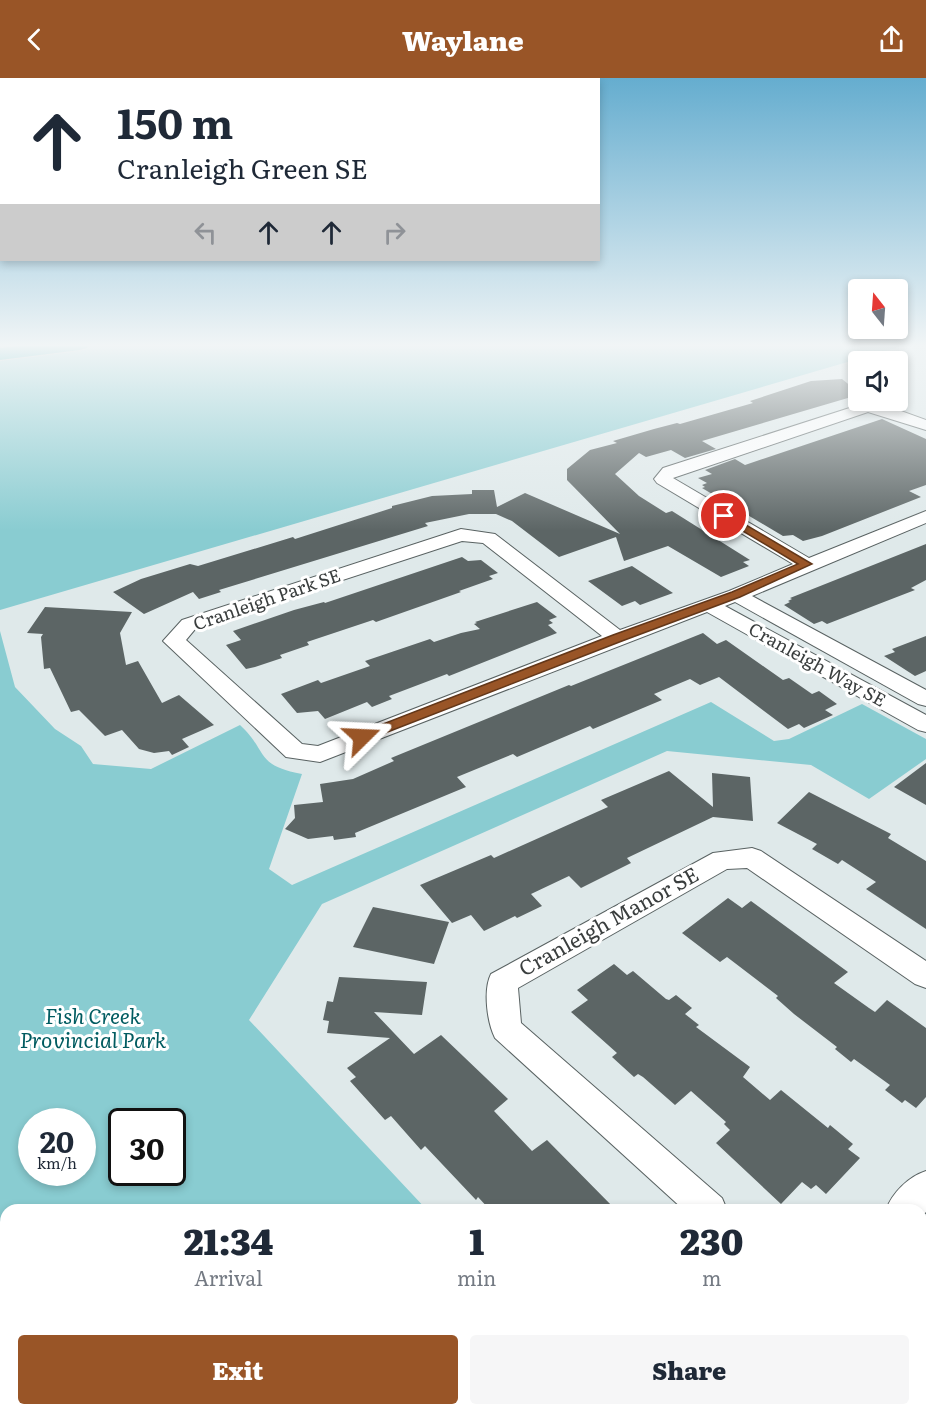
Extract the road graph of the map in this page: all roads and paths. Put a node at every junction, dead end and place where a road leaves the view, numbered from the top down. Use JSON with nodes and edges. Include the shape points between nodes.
{"nodes":[{"id":1,"x":926,"y":425,"type":"edge"},
{"id":2,"x":926,"y":516,"type":"edge"},
{"id":3,"x":806,"y":564,"type":"junction"},
{"id":4,"x":736,"y":595,"type":"junction"},
{"id":5,"x":709,"y":605,"type":"junction"},
{"id":6,"x":617,"y":638,"type":"junction"},
{"id":7,"x":926,"y":699,"type":"edge"},
{"id":8,"x":926,"y":725,"type":"edge"},
{"id":9,"x":926,"y":976,"type":"edge"},
{"id":10,"x":926,"y":1187,"type":"edge"},
{"id":11,"x":702,"y":1204,"type":"edge"},
{"id":12,"x":910,"y":1204,"type":"edge"}],
"edges":[{"from":1,"to":3,"type":"street","via":[[867,407],[669,472],[663,479]]},
{"from":2,"to":3,"type":"street","name":"Cranleigh Park SE"},
{"from":3,"to":4,"type":"street","name":"Cranleigh Park SE"},
{"from":4,"to":5,"type":"street","name":"Cranleigh Park SE"},
{"from":4,"to":7,"type":"street","name":"Cranleigh Way SE"},
{"from":5,"to":6,"type":"street","name":"Cranleigh Park SE"},
{"from":5,"to":8,"type":"street","name":"Cranleigh Way SE"},
{"from":6,"to":6,"type":"street","name":"Cranleigh Park SE","via":[[320,754],[295,751],[174,641],[189,624],[461,535],[488,538]]},
{"from":9,"to":11,"type":"street","name":"Cranleigh Manor SE","via":[[752,858],[722,860],[502,982],[506,1029]]},
{"from":10,"to":12,"type":"street"}]}
